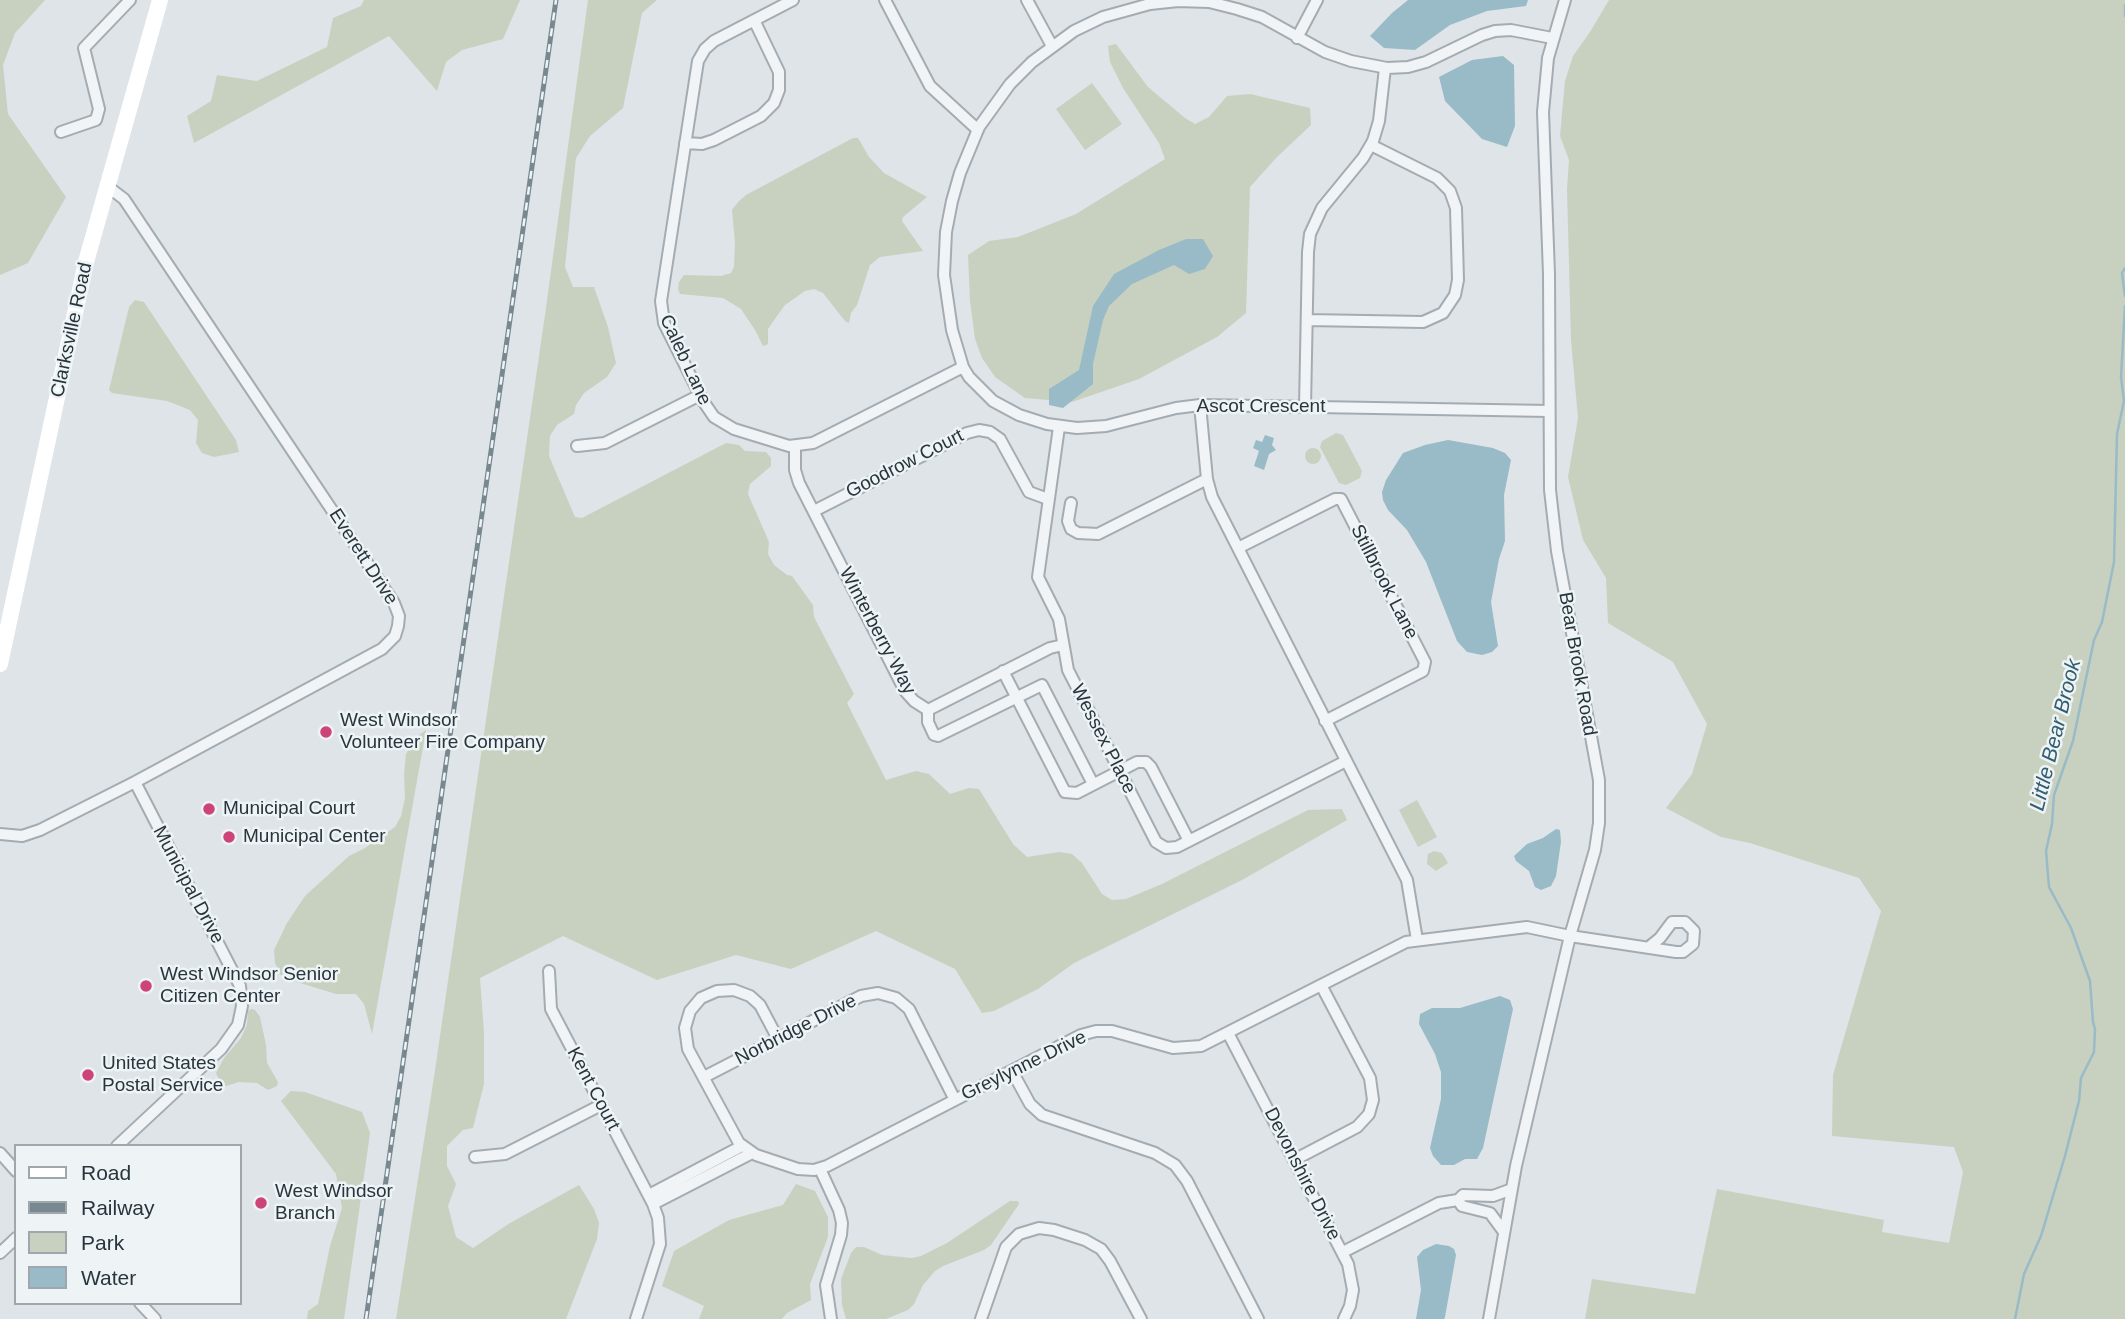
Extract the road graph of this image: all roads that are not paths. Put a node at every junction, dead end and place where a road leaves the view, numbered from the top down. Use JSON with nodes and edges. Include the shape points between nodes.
{"nodes":[{"id":1,"x":130,"y":0,"type":"edge"},
{"id":2,"x":160,"y":0,"type":"edge"},
{"id":3,"x":793,"y":0,"type":"edge"},
{"id":4,"x":885,"y":0,"type":"edge"},
{"id":5,"x":1027,"y":0,"type":"edge"},
{"id":6,"x":1317,"y":0,"type":"edge"},
{"id":7,"x":1565,"y":0,"type":"edge"},
{"id":8,"x":1163,"y":1,"type":"edge"},
{"id":9,"x":754,"y":20,"type":"junction"},
{"id":10,"x":1297,"y":38,"type":"junction"},
{"id":11,"x":1552,"y":38,"type":"junction"},
{"id":12,"x":1052,"y":46,"type":"junction"},
{"id":13,"x":1385,"y":68,"type":"junction"},
{"id":14,"x":978,"y":130,"type":"junction"},
{"id":15,"x":61,"y":132,"type":"dead end"},
{"id":16,"x":685,"y":143,"type":"junction"},
{"id":17,"x":1371,"y":145,"type":"junction"},
{"id":18,"x":107,"y":186,"type":"junction"},
{"id":19,"x":1307,"y":320,"type":"junction"},
{"id":20,"x":963,"y":367,"type":"junction"},
{"id":21,"x":700,"y":395,"type":"junction"},
{"id":22,"x":1200,"y":405,"type":"junction"},
{"id":23,"x":1305,"y":407,"type":"junction"},
{"id":24,"x":1549,"y":411,"type":"junction"},
{"id":25,"x":1059,"y":426,"type":"junction"},
{"id":26,"x":577,"y":446,"type":"dead end"},
{"id":27,"x":795,"y":447,"type":"junction"},
{"id":28,"x":1207,"y":479,"type":"junction"},
{"id":29,"x":1048,"y":499,"type":"junction"},
{"id":30,"x":1071,"y":503,"type":"dead end"},
{"id":31,"x":814,"y":511,"type":"junction"},
{"id":32,"x":1238,"y":548,"type":"junction"},
{"id":33,"x":1063,"y":645,"type":"junction"},
{"id":34,"x":0,"y":664,"type":"edge"},
{"id":35,"x":1003,"y":671,"type":"junction"},
{"id":36,"x":1016,"y":697,"type":"junction"},
{"id":37,"x":928,"y":710,"type":"junction"},
{"id":38,"x":1325,"y":721,"type":"junction"},
{"id":39,"x":1346,"y":761,"type":"junction"},
{"id":40,"x":1120,"y":771,"type":"junction"},
{"id":41,"x":135,"y":782,"type":"junction"},
{"id":42,"x":1093,"y":784,"type":"junction"},
{"id":43,"x":0,"y":834,"type":"edge"},
{"id":44,"x":1189,"y":841,"type":"junction"},
{"id":45,"x":1570,"y":936,"type":"junction"},
{"id":46,"x":1417,"y":940,"type":"junction"},
{"id":47,"x":1649,"y":947,"type":"dead end"},
{"id":48,"x":549,"y":971,"type":"dead end"},
{"id":49,"x":1321,"y":985,"type":"junction"},
{"id":50,"x":1228,"y":1033,"type":"junction"},
{"id":51,"x":778,"y":1039,"type":"junction"},
{"id":52,"x":1012,"y":1071,"type":"junction"},
{"id":53,"x":704,"y":1077,"type":"junction"},
{"id":54,"x":955,"y":1100,"type":"junction"},
{"id":55,"x":601,"y":1105,"type":"junction"},
{"id":56,"x":119,"y":1144,"type":"edge"},
{"id":57,"x":747,"y":1149,"type":"junction"},
{"id":58,"x":0,"y":1153,"type":"edge"},
{"id":59,"x":475,"y":1157,"type":"dead end"},
{"id":60,"x":1294,"y":1160,"type":"junction"},
{"id":61,"x":14,"y":1169,"type":"edge"},
{"id":62,"x":820,"y":1169,"type":"junction"},
{"id":63,"x":1512,"y":1189,"type":"junction"},
{"id":64,"x":651,"y":1199,"type":"junction"},
{"id":65,"x":1458,"y":1200,"type":"junction"},
{"id":66,"x":1504,"y":1232,"type":"junction"},
{"id":67,"x":14,"y":1240,"type":"edge"},
{"id":68,"x":1342,"y":1252,"type":"junction"},
{"id":69,"x":0,"y":1253,"type":"edge"},
{"id":70,"x":142,"y":1305,"type":"edge"},
{"id":71,"x":984,"y":1318,"type":"edge"},
{"id":72,"x":155,"y":1319,"type":"edge"},
{"id":73,"x":636,"y":1319,"type":"edge"},
{"id":74,"x":831,"y":1319,"type":"edge"},
{"id":75,"x":1141,"y":1319,"type":"edge"},
{"id":76,"x":1258,"y":1319,"type":"edge"},
{"id":77,"x":1344,"y":1319,"type":"edge"},
{"id":78,"x":1489,"y":1319,"type":"edge"}],
"edges":[{"from":1,"to":15,"type":"street","via":[[84,48],[99,109],[96,120]]},
{"from":2,"to":18,"type":"street","name":"Clarksville Road"},
{"from":3,"to":9,"type":"street","name":"Caleb Lane"},
{"from":4,"to":14,"type":"street","via":[[931,87]]},
{"from":5,"to":12,"type":"street"},
{"from":6,"to":10,"type":"street"},
{"from":7,"to":11,"type":"street","name":"Bear Brook Road"},
{"from":8,"to":10,"type":"street","name":"Ascot Crescent","via":[[1230,7]]},
{"from":8,"to":12,"type":"street","name":"Ascot Crescent","via":[[1103,17]]},
{"from":9,"to":16,"type":"street","name":"Caleb Lane","via":[[712,43],[699,58]]},
{"from":9,"to":16,"type":"street","via":[[779,72],[774,103],[761,116],[715,140]]},
{"from":10,"to":13,"type":"street","name":"Ascot Crescent","via":[[1338,57]]},
{"from":11,"to":13,"type":"street","name":"Ascot Crescent","via":[[1514,30],[1491,32],[1426,62]]},
{"from":11,"to":24,"type":"street","name":"Bear Brook Road","via":[[1543,112]]},
{"from":12,"to":14,"type":"street","name":"Ascot Crescent","via":[[1010,84]]},
{"from":13,"to":17,"type":"street","via":[[1379,121]]},
{"from":14,"to":20,"type":"street","name":"Ascot Crescent","via":[[956,187],[945,248],[949,316]]},
{"from":16,"to":21,"type":"street","name":"Caleb Lane","via":[[660,307]]},
{"from":17,"to":19,"type":"street","via":[[1313,225],[1308,248]]},
{"from":17,"to":19,"type":"street","via":[[1437,178],[1452,194],[1455,295],[1443,313],[1423,322]]},
{"from":18,"to":34,"type":"street","name":"Clarksville Road","via":[[84,272]]},
{"from":18,"to":41,"type":"street","name":"Everett Drive","via":[[124,199],[399,616],[395,636],[382,649]]},
{"from":19,"to":23,"type":"street"},
{"from":20,"to":25,"type":"street","name":"Ascot Crescent","via":[[993,401],[1033,420]]},
{"from":20,"to":27,"type":"street","via":[[813,443]]},
{"from":21,"to":26,"type":"street","via":[[604,444]]},
{"from":21,"to":27,"type":"street","name":"Caleb Lane","via":[[709,411],[727,426]]},
{"from":22,"to":23,"type":"street","name":"Ascot Crescent"},
{"from":22,"to":25,"type":"street","name":"Ascot Crescent","via":[[1106,426]]},
{"from":22,"to":28,"type":"street"},
{"from":23,"to":24,"type":"street","name":"Ascot Crescent"},
{"from":24,"to":45,"type":"street","name":"Bear Brook Road","via":[[1550,490],[1557,551],[1600,803],[1595,850]]},
{"from":25,"to":29,"type":"street","name":"Wessex Place"},
{"from":27,"to":31,"type":"street","name":"Winterberry Way","via":[[797,477]]},
{"from":28,"to":30,"type":"street","via":[[1098,534],[1070,528]]},
{"from":28,"to":32,"type":"street"},
{"from":29,"to":31,"type":"street","name":"Goodrow Court","via":[[1030,493],[1002,441],[979,430]]},
{"from":29,"to":33,"type":"street","name":"Wessex Place","via":[[1037,574],[1059,619]]},
{"from":31,"to":37,"type":"street","name":"Winterberry Way","via":[[905,691]]},
{"from":32,"to":38,"type":"street"},
{"from":32,"to":38,"type":"street","name":"Stillbrook Lane","via":[[1334,499],[1342,500],[1425,662],[1423,671]]},
{"from":33,"to":35,"type":"street","name":"Winterberry Way"},
{"from":33,"to":40,"type":"street","name":"Wessex Place","via":[[1068,670]]},
{"from":35,"to":36,"type":"street"},
{"from":35,"to":37,"type":"street","name":"Winterberry Way"},
{"from":36,"to":37,"type":"street","via":[[939,736],[928,722]]},
{"from":36,"to":42,"type":"street","via":[[1064,790],[1075,793]]},
{"from":36,"to":42,"type":"street","via":[[1044,687]]},
{"from":38,"to":39,"type":"street"},
{"from":39,"to":44,"type":"street","name":"Wessex Place"},
{"from":39,"to":46,"type":"street","via":[[1408,884]]},
{"from":40,"to":42,"type":"street"},
{"from":40,"to":44,"type":"street","name":"Wessex Place","via":[[1156,842],[1171,848]]},
{"from":40,"to":44,"type":"street","via":[[1139,761],[1150,765]]},
{"from":41,"to":43,"type":"street","name":"Everett Drive","via":[[33,833]]},
{"from":41,"to":56,"type":"street","name":"Municipal Drive","via":[[240,986],[242,1006],[238,1025],[221,1049]]},
{"from":45,"to":46,"type":"street","name":"Greylynne Drive","via":[[1521,927]]},
{"from":45,"to":47,"type":"street","name":"Greylynne Drive"},
{"from":45,"to":63,"type":"street","name":"Bear Brook Road"},
{"from":46,"to":49,"type":"street","name":"Greylynne Drive","via":[[1395,946]]},
{"from":48,"to":55,"type":"street","name":"Kent Court","via":[[550,1007]]},
{"from":49,"to":50,"type":"street","name":"Greylynne Drive"},
{"from":49,"to":60,"type":"street","via":[[1370,1079],[1373,1100],[1369,1114],[1357,1127]]},
{"from":50,"to":52,"type":"street","name":"Greylynne Drive","via":[[1185,1048],[1120,1032],[1092,1032]]},
{"from":50,"to":60,"type":"street","name":"Devonshire Drive"},
{"from":51,"to":53,"type":"street","name":"Norbridge Drive"},
{"from":51,"to":53,"type":"street","via":[[762,1008],[750,996],[725,989],[705,996],[690,1011],[685,1032],[688,1049]]},
{"from":51,"to":54,"type":"street","name":"Norbridge Drive","via":[[861,996],[889,995],[911,1012]]},
{"from":52,"to":54,"type":"street","name":"Greylynne Drive"},
{"from":52,"to":76,"type":"street","via":[[1030,1104],[1042,1115],[1159,1154],[1178,1168]]},
{"from":53,"to":57,"type":"street","via":[[733,1135]]},
{"from":54,"to":62,"type":"street","name":"Greylynne Drive"},
{"from":55,"to":59,"type":"street","via":[[505,1154]]},
{"from":55,"to":64,"type":"street","name":"Kent Court"},
{"from":57,"to":62,"type":"street","via":[[800,1170]]},
{"from":57,"to":64,"type":"street"},
{"from":58,"to":61,"type":"street"},
{"from":60,"to":68,"type":"street","name":"Devonshire Drive"},
{"from":62,"to":74,"type":"street","via":[[842,1223],[826,1285]]},
{"from":63,"to":65,"type":"street","via":[[1493,1196],[1463,1195]]},
{"from":63,"to":66,"type":"street","name":"Bear Brook Road"},
{"from":64,"to":73,"type":"street","name":"Kent Court","via":[[660,1226],[660,1244]]},
{"from":65,"to":66,"type":"street","via":[[1462,1206],[1490,1213]]},
{"from":65,"to":68,"type":"street","via":[[1438,1203]]},
{"from":66,"to":78,"type":"street","name":"Bear Brook Road"},
{"from":67,"to":69,"type":"street"},
{"from":68,"to":77,"type":"street","name":"Devonshire Drive","via":[[1353,1290]]},
{"from":70,"to":72,"type":"street"},
{"from":71,"to":75,"type":"street","via":[[1008,1244],[1025,1231],[1043,1228],[1085,1240],[1103,1251]]}]}
